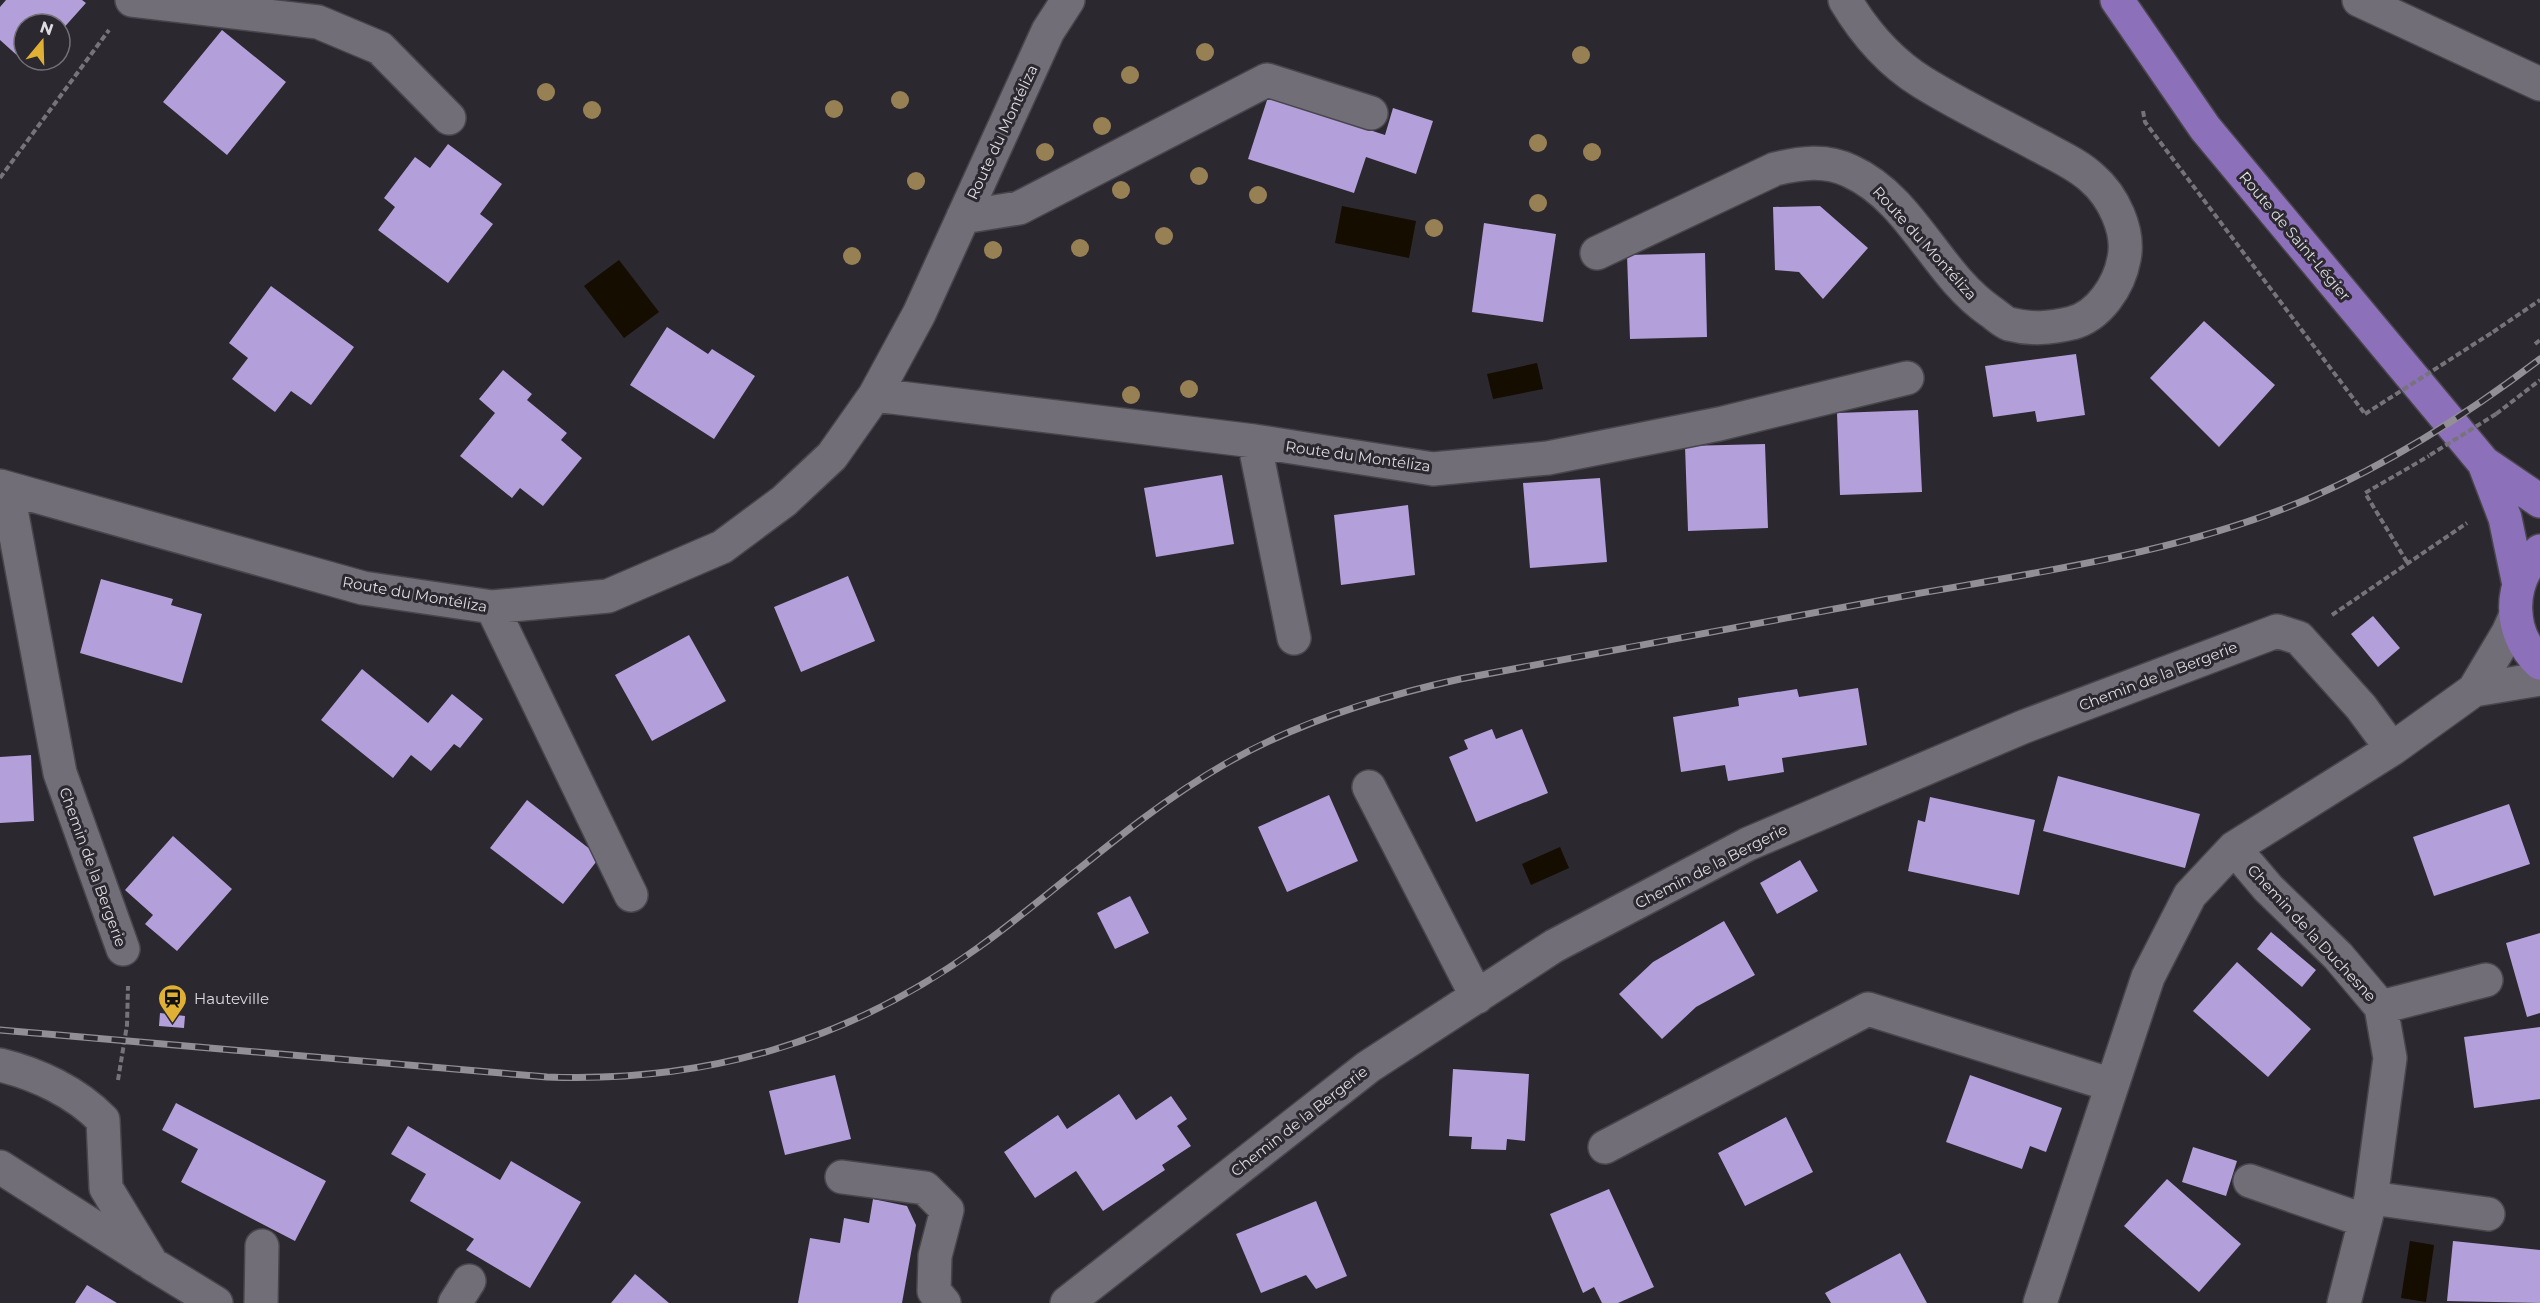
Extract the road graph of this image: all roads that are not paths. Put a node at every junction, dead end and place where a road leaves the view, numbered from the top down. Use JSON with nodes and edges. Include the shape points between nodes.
{"nodes":[{"id":1,"x":132,"y":0,"type":"edge"},
{"id":2,"x":1068,"y":0,"type":"edge"},
{"id":3,"x":1845,"y":0,"type":"edge"},
{"id":4,"x":2117,"y":0,"type":"edge"},
{"id":5,"x":2359,"y":0,"type":"edge"},
{"id":6,"x":2540,"y":84,"type":"edge"},
{"id":7,"x":1371,"y":113,"type":"dead end"},
{"id":8,"x":449,"y":118,"type":"dead end"},
{"id":9,"x":963,"y":218,"type":"junction"},
{"id":10,"x":1597,"y":253,"type":"dead end"},
{"id":11,"x":1907,"y":378,"type":"dead end"},
{"id":12,"x":875,"y":395,"type":"junction"},
{"id":13,"x":1254,"y":441,"type":"junction"},
{"id":14,"x":2484,"y":463,"type":"junction"},
{"id":15,"x":3,"y":487,"type":"edge"},
{"id":16,"x":2540,"y":501,"type":"edge"},
{"id":17,"x":2540,"y":551,"type":"edge"},
{"id":18,"x":2517,"y":600,"type":"junction"},
{"id":19,"x":492,"y":607,"type":"junction"},
{"id":20,"x":1294,"y":638,"type":"dead end"},
{"id":21,"x":2540,"y":663,"type":"edge"},
{"id":22,"x":2540,"y":680,"type":"edge"},
{"id":23,"x":2474,"y":690,"type":"junction"},
{"id":24,"x":2392,"y":749,"type":"junction"},
{"id":25,"x":1369,"y":787,"type":"dead end"},
{"id":26,"x":2234,"y":848,"type":"junction"},
{"id":27,"x":631,"y":895,"type":"dead end"},
{"id":28,"x":123,"y":949,"type":"road end"},
{"id":29,"x":2486,"y":980,"type":"dead end"},
{"id":30,"x":1477,"y":997,"type":"junction"},
{"id":31,"x":2381,"y":1007,"type":"junction"},
{"id":32,"x":0,"y":1065,"type":"edge"},
{"id":33,"x":2112,"y":1085,"type":"junction"},
{"id":34,"x":1605,"y":1147,"type":"dead end"},
{"id":35,"x":0,"y":1167,"type":"edge"},
{"id":36,"x":842,"y":1177,"type":"dead end"},
{"id":37,"x":2250,"y":1181,"type":"dead end"},
{"id":38,"x":2367,"y":1209,"type":"junction"},
{"id":39,"x":2488,"y":1214,"type":"dead end"},
{"id":40,"x":262,"y":1246,"type":"dead end"},
{"id":41,"x":152,"y":1264,"type":"junction"},
{"id":42,"x":216,"y":1303,"type":"edge"},
{"id":43,"x":261,"y":1303,"type":"edge"},
{"id":44,"x":944,"y":1303,"type":"edge"},
{"id":45,"x":1067,"y":1303,"type":"edge"},
{"id":46,"x":2040,"y":1303,"type":"edge"},
{"id":47,"x":2344,"y":1303,"type":"edge"}],
"edges":[{"from":1,"to":8,"type":"street","via":[[318,22],[380,48]]},
{"from":2,"to":9,"type":"street","name":"Route du Montéliza","via":[[1048,31]]},
{"from":3,"to":10,"type":"street","name":"Route du Montéliza","via":[[1883,51],[1920,81],[2067,161],[2093,178],[2112,201],[2123,229],[2124,259],[2113,288],[2096,310],[2079,321],[2045,329],[2007,323],[1975,301],[1888,197],[1850,170],[1822,163],[1775,169]]},
{"from":4,"to":14,"type":"main road","name":"Route de Saint-Légier","via":[[2205,128]]},
{"from":5,"to":6,"type":"street"},
{"from":7,"to":9,"type":"street","via":[[1268,80],[1019,208]]},
{"from":9,"to":12,"type":"street","name":"Route du Montéliza","via":[[919,314]]},
{"from":11,"to":13,"type":"street","name":"Route du Montéliza","via":[[1719,424],[1548,458],[1433,469]]},
{"from":12,"to":13,"type":"street","name":"Route du Montéliza"},
{"from":12,"to":19,"type":"street","name":"Route du Montéliza","via":[[832,456],[784,501],[722,547],[608,596]]},
{"from":13,"to":20,"type":"street"},
{"from":14,"to":16,"type":"main road","name":"Route de Saint-Légier"},
{"from":14,"to":18,"type":"main road","name":"Route de Saint-Légier","via":[[2505,518]]},
{"from":15,"to":19,"type":"street","name":"Route du Montéliza","via":[[363,588]]},
{"from":15,"to":28,"type":"street","name":"Chemin de la Bergerie","via":[[60,773]]},
{"from":17,"to":18,"type":"main road","via":[[2528,564]]},
{"from":18,"to":21,"type":"main road","name":"Route de Saint-Légier","via":[[2521,637]]},
{"from":18,"to":23,"type":"street","via":[[2508,633]]},
{"from":19,"to":27,"type":"street"},
{"from":22,"to":23,"type":"street"},
{"from":23,"to":24,"type":"street"},
{"from":24,"to":26,"type":"street"},
{"from":24,"to":30,"type":"street","name":"Chemin de la Bergerie","via":[[2361,707],[2299,638],[2277,631],[2023,727],[1759,839],[1554,946]]},
{"from":25,"to":30,"type":"street"},
{"from":26,"to":31,"type":"street","name":"Chemin de la Duchesne","via":[[2268,888],[2338,956]]},
{"from":26,"to":33,"type":"street","via":[[2190,895],[2148,977]]},
{"from":29,"to":31,"type":"street"},
{"from":30,"to":45,"type":"street","name":"Chemin de la Bergerie","via":[[1368,1067]]},
{"from":31,"to":38,"type":"street","name":"Chemin de la Duchesne","via":[[2390,1058]]},
{"from":32,"to":41,"type":"street","via":[[69,1093],[103,1120],[106,1188]]},
{"from":33,"to":34,"type":"street","via":[[1868,1009]]},
{"from":33,"to":46,"type":"street"},
{"from":35,"to":41,"type":"street"},
{"from":36,"to":44,"type":"street","via":[[925,1188],[947,1210],[934,1256],[934,1291]]},
{"from":37,"to":38,"type":"street"},
{"from":38,"to":39,"type":"street"},
{"from":38,"to":47,"type":"street","name":"Chemin de la Duchesne"},
{"from":40,"to":43,"type":"street"},
{"from":41,"to":42,"type":"street"}]}
